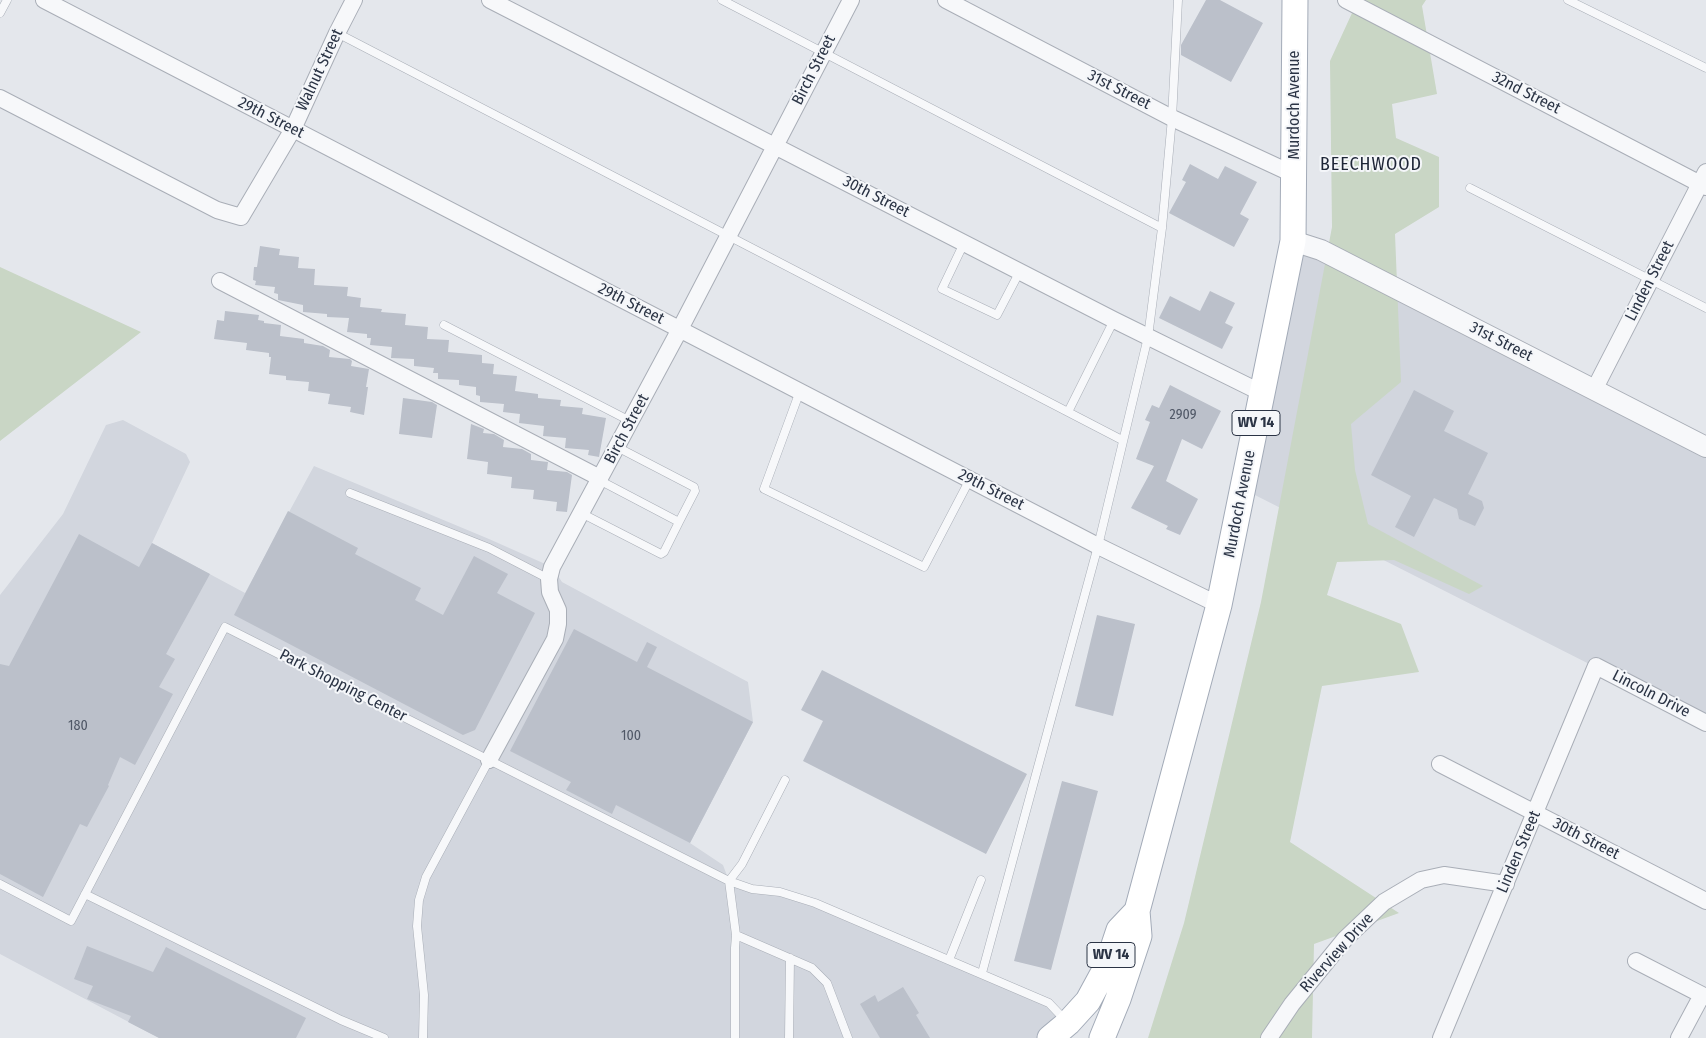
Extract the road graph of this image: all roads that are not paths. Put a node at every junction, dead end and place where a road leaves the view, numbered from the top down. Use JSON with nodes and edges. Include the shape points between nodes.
{"nodes":[{"id":1,"x":7,"y":0,"type":"edge"},
{"id":2,"x":44,"y":0,"type":"edge"},
{"id":3,"x":354,"y":0,"type":"edge"},
{"id":4,"x":490,"y":0,"type":"edge"},
{"id":5,"x":722,"y":0,"type":"edge"},
{"id":6,"x":851,"y":0,"type":"edge"},
{"id":7,"x":946,"y":0,"type":"edge"},
{"id":8,"x":1295,"y":0,"type":"edge"},
{"id":9,"x":1346,"y":0,"type":"edge"},
{"id":10,"x":1568,"y":0,"type":"edge"},
{"id":11,"x":1177,"y":1,"type":"edge"},
{"id":12,"x":0,"y":13,"type":"edge"},
{"id":13,"x":337,"y":33,"type":"junction"},
{"id":14,"x":823,"y":53,"type":"junction"},
{"id":15,"x":1706,"y":68,"type":"edge"},
{"id":16,"x":0,"y":98,"type":"edge"},
{"id":17,"x":1172,"y":118,"type":"junction"},
{"id":18,"x":293,"y":129,"type":"junction"},
{"id":19,"x":775,"y":146,"type":"junction"},
{"id":20,"x":1295,"y":175,"type":"junction"},
{"id":21,"x":1704,"y":181,"type":"edge"},
{"id":22,"x":1470,"y":188,"type":"dead end"},
{"id":23,"x":1162,"y":228,"type":"junction"},
{"id":24,"x":729,"y":236,"type":"junction"},
{"id":25,"x":1293,"y":241,"type":"junction"},
{"id":26,"x":964,"y":243,"type":"junction"},
{"id":27,"x":1020,"y":271,"type":"junction"},
{"id":28,"x":1651,"y":280,"type":"junction"},
{"id":29,"x":220,"y":281,"type":"dead end"},
{"id":30,"x":1706,"y":308,"type":"edge"},
{"id":31,"x":1114,"y":320,"type":"junction"},
{"id":32,"x":444,"y":325,"type":"dead end"},
{"id":33,"x":680,"y":329,"type":"junction"},
{"id":34,"x":1148,"y":337,"type":"junction"},
{"id":35,"x":1594,"y":390,"type":"junction"},
{"id":36,"x":800,"y":392,"type":"junction"},
{"id":37,"x":1262,"y":393,"type":"junction"},
{"id":38,"x":1068,"y":412,"type":"junction"},
{"id":39,"x":630,"y":421,"type":"junction"},
{"id":40,"x":1122,"y":440,"type":"junction"},
{"id":41,"x":617,"y":447,"type":"junction"},
{"id":42,"x":1706,"y":447,"type":"edge"},
{"id":43,"x":600,"y":479,"type":"junction"},
{"id":44,"x":970,"y":480,"type":"junction"},
{"id":45,"x":350,"y":493,"type":"dead end"},
{"id":46,"x":581,"y":514,"type":"junction"},
{"id":47,"x":679,"y":522,"type":"junction"},
{"id":48,"x":1098,"y":546,"type":"junction"},
{"id":49,"x":549,"y":580,"type":"junction"},
{"id":50,"x":1219,"y":605,"type":"junction"},
{"id":51,"x":1596,"y":666,"type":"joint"},
{"id":52,"x":1706,"y":723,"type":"edge"},
{"id":53,"x":489,"y":760,"type":"junction"},
{"id":54,"x":1440,"y":764,"type":"dead end"},
{"id":55,"x":785,"y":780,"type":"dead end"},
{"id":56,"x":1535,"y":813,"type":"junction"},
{"id":57,"x":981,"y":880,"type":"dead end"},
{"id":58,"x":729,"y":881,"type":"junction"},
{"id":59,"x":0,"y":884,"type":"edge"},
{"id":60,"x":1506,"y":884,"type":"junction"},
{"id":61,"x":85,"y":894,"type":"junction"},
{"id":62,"x":1706,"y":900,"type":"edge"},
{"id":63,"x":1137,"y":911,"type":"junction"},
{"id":64,"x":736,"y":935,"type":"junction"},
{"id":65,"x":790,"y":958,"type":"junction"},
{"id":66,"x":949,"y":960,"type":"junction"},
{"id":67,"x":1636,"y":960,"type":"dead end"},
{"id":68,"x":982,"y":974,"type":"junction"},
{"id":69,"x":1704,"y":996,"type":"edge"},
{"id":70,"x":1065,"y":1033,"type":"edge"},
{"id":71,"x":737,"y":1037,"type":"edge"},
{"id":72,"x":384,"y":1038,"type":"edge"},
{"id":73,"x":423,"y":1038,"type":"edge"},
{"id":74,"x":789,"y":1038,"type":"edge"},
{"id":75,"x":848,"y":1038,"type":"edge"},
{"id":76,"x":1102,"y":1038,"type":"edge"},
{"id":77,"x":1269,"y":1038,"type":"edge"},
{"id":78,"x":1441,"y":1038,"type":"edge"},
{"id":79,"x":1679,"y":1038,"type":"edge"}],
"edges":[{"from":1,"to":12,"type":"lane"},
{"from":2,"to":18,"type":"street","name":"29th Street"},
{"from":3,"to":13,"type":"street","name":"Walnut Street"},
{"from":4,"to":19,"type":"street","name":"30th Street"},
{"from":5,"to":14,"type":"lane"},
{"from":6,"to":14,"type":"street","name":"Birch Street"},
{"from":7,"to":17,"type":"street","name":"31st Street"},
{"from":8,"to":20,"type":"main road","name":"Murdoch Avenue","number":"WV 14"},
{"from":9,"to":21,"type":"street","name":"32nd Street"},
{"from":10,"to":15,"type":"lane"},
{"from":11,"to":17,"type":"lane"},
{"from":13,"to":18,"type":"street","name":"Walnut Street"},
{"from":13,"to":24,"type":"lane"},
{"from":14,"to":19,"type":"street","name":"Birch Street"},
{"from":14,"to":23,"type":"lane"},
{"from":16,"to":18,"type":"street","name":"Walnut Street","via":[[217,210],[241,217]]},
{"from":17,"to":20,"type":"street","name":"31st Street"},
{"from":17,"to":23,"type":"lane"},
{"from":18,"to":33,"type":"street","name":"29th Street"},
{"from":19,"to":24,"type":"street","name":"Birch Street"},
{"from":19,"to":26,"type":"street","name":"30th Street"},
{"from":20,"to":25,"type":"main road","name":"Murdoch Avenue","number":"WV 14"},
{"from":21,"to":28,"type":"street","name":"Linden Street"},
{"from":22,"to":28,"type":"lane"},
{"from":23,"to":34,"type":"lane"},
{"from":24,"to":33,"type":"street","name":"Birch Street"},
{"from":24,"to":38,"type":"lane"},
{"from":25,"to":35,"type":"street","name":"31st Street","via":[[1321,250]]},
{"from":25,"to":37,"type":"main road","name":"Murdoch Avenue","number":"WV 14"},
{"from":26,"to":27,"type":"street","name":"30th Street"},
{"from":26,"to":27,"type":"lane","via":[[942,289],[997,316]]},
{"from":27,"to":31,"type":"street","name":"30th Street"},
{"from":28,"to":30,"type":"lane"},
{"from":28,"to":35,"type":"street","name":"Linden Street"},
{"from":29,"to":43,"type":"street","name":"Birch Street"},
{"from":31,"to":34,"type":"street","name":"30th Street"},
{"from":31,"to":38,"type":"lane"},
{"from":32,"to":39,"type":"lane"},
{"from":33,"to":36,"type":"street","name":"29th Street"},
{"from":33,"to":39,"type":"street","name":"Birch Street"},
{"from":34,"to":37,"type":"street","name":"30th Street"},
{"from":34,"to":40,"type":"lane"},
{"from":35,"to":42,"type":"street","name":"31st Street"},
{"from":36,"to":44,"type":"street","name":"29th Street"},
{"from":36,"to":44,"type":"lane","via":[[764,489],[924,567]]},
{"from":37,"to":50,"type":"main road","name":"Murdoch Avenue","number":"WV 14"},
{"from":38,"to":40,"type":"lane"},
{"from":39,"to":41,"type":"street","name":"Birch Street"},
{"from":40,"to":48,"type":"lane"},
{"from":41,"to":43,"type":"street","name":"Birch Street"},
{"from":41,"to":47,"type":"lane","via":[[694,487],[695,492]]},
{"from":43,"to":46,"type":"street"},
{"from":43,"to":47,"type":"lane"},
{"from":44,"to":48,"type":"street","name":"29th Street"},
{"from":45,"to":49,"type":"lane","via":[[489,548]]},
{"from":46,"to":47,"type":"lane","via":[[661,554]]},
{"from":46,"to":49,"type":"street","via":[[552,568]]},
{"from":48,"to":50,"type":"street","name":"29th Street"},
{"from":48,"to":68,"type":"lane"},
{"from":49,"to":53,"type":"street","via":[[558,610],[555,639]]},
{"from":50,"to":63,"type":"main road","name":"Murdoch Avenue","number":"WV 14"},
{"from":51,"to":52,"type":"street","name":"Lincoln Drive"},
{"from":51,"to":56,"type":"street","name":"Linden Street"},
{"from":53,"to":58,"type":"lane","name":"Park Shopping Center"},
{"from":53,"to":61,"type":"lane","name":"Park Shopping Center","via":[[225,627]]},
{"from":53,"to":73,"type":"lane","via":[[426,877],[419,900],[417,926],[424,995]]},
{"from":54,"to":56,"type":"street","name":"30th Street"},
{"from":55,"to":58,"type":"lane","via":[[742,864]]},
{"from":56,"to":60,"type":"street","name":"Linden Street"},
{"from":56,"to":62,"type":"street","name":"30th Street"},
{"from":57,"to":66,"type":"lane"},
{"from":58,"to":64,"type":"lane"},
{"from":58,"to":66,"type":"lane","name":"Park Shopping Center","via":[[815,903]]},
{"from":59,"to":61,"type":"lane","name":"Park Shopping Center","via":[[71,921]]},
{"from":60,"to":77,"type":"street","name":"Riverview Drive","via":[[1444,875],[1421,880],[1384,902],[1345,940],[1292,1004]]},
{"from":60,"to":78,"type":"street","name":"Linden Street"},
{"from":61,"to":72,"type":"lane"},
{"from":63,"to":70,"type":"main road","name":"Murdoch Avenue","number":"WV 14","via":[[1119,930],[1107,966]]},
{"from":63,"to":76,"type":"main road","name":"Murdoch Avenue","number":"WV 14","via":[[1139,936]]},
{"from":64,"to":65,"type":"lane"},
{"from":64,"to":71,"type":"lane"},
{"from":65,"to":74,"type":"lane"},
{"from":65,"to":75,"type":"lane","via":[[812,968],[827,984]]},
{"from":66,"to":68,"type":"lane","name":"Park Shopping Center"},
{"from":67,"to":69,"type":"street"},
{"from":68,"to":70,"type":"lane","name":"Park Shopping Center","via":[[1049,1003]]},
{"from":69,"to":79,"type":"street"}]}
